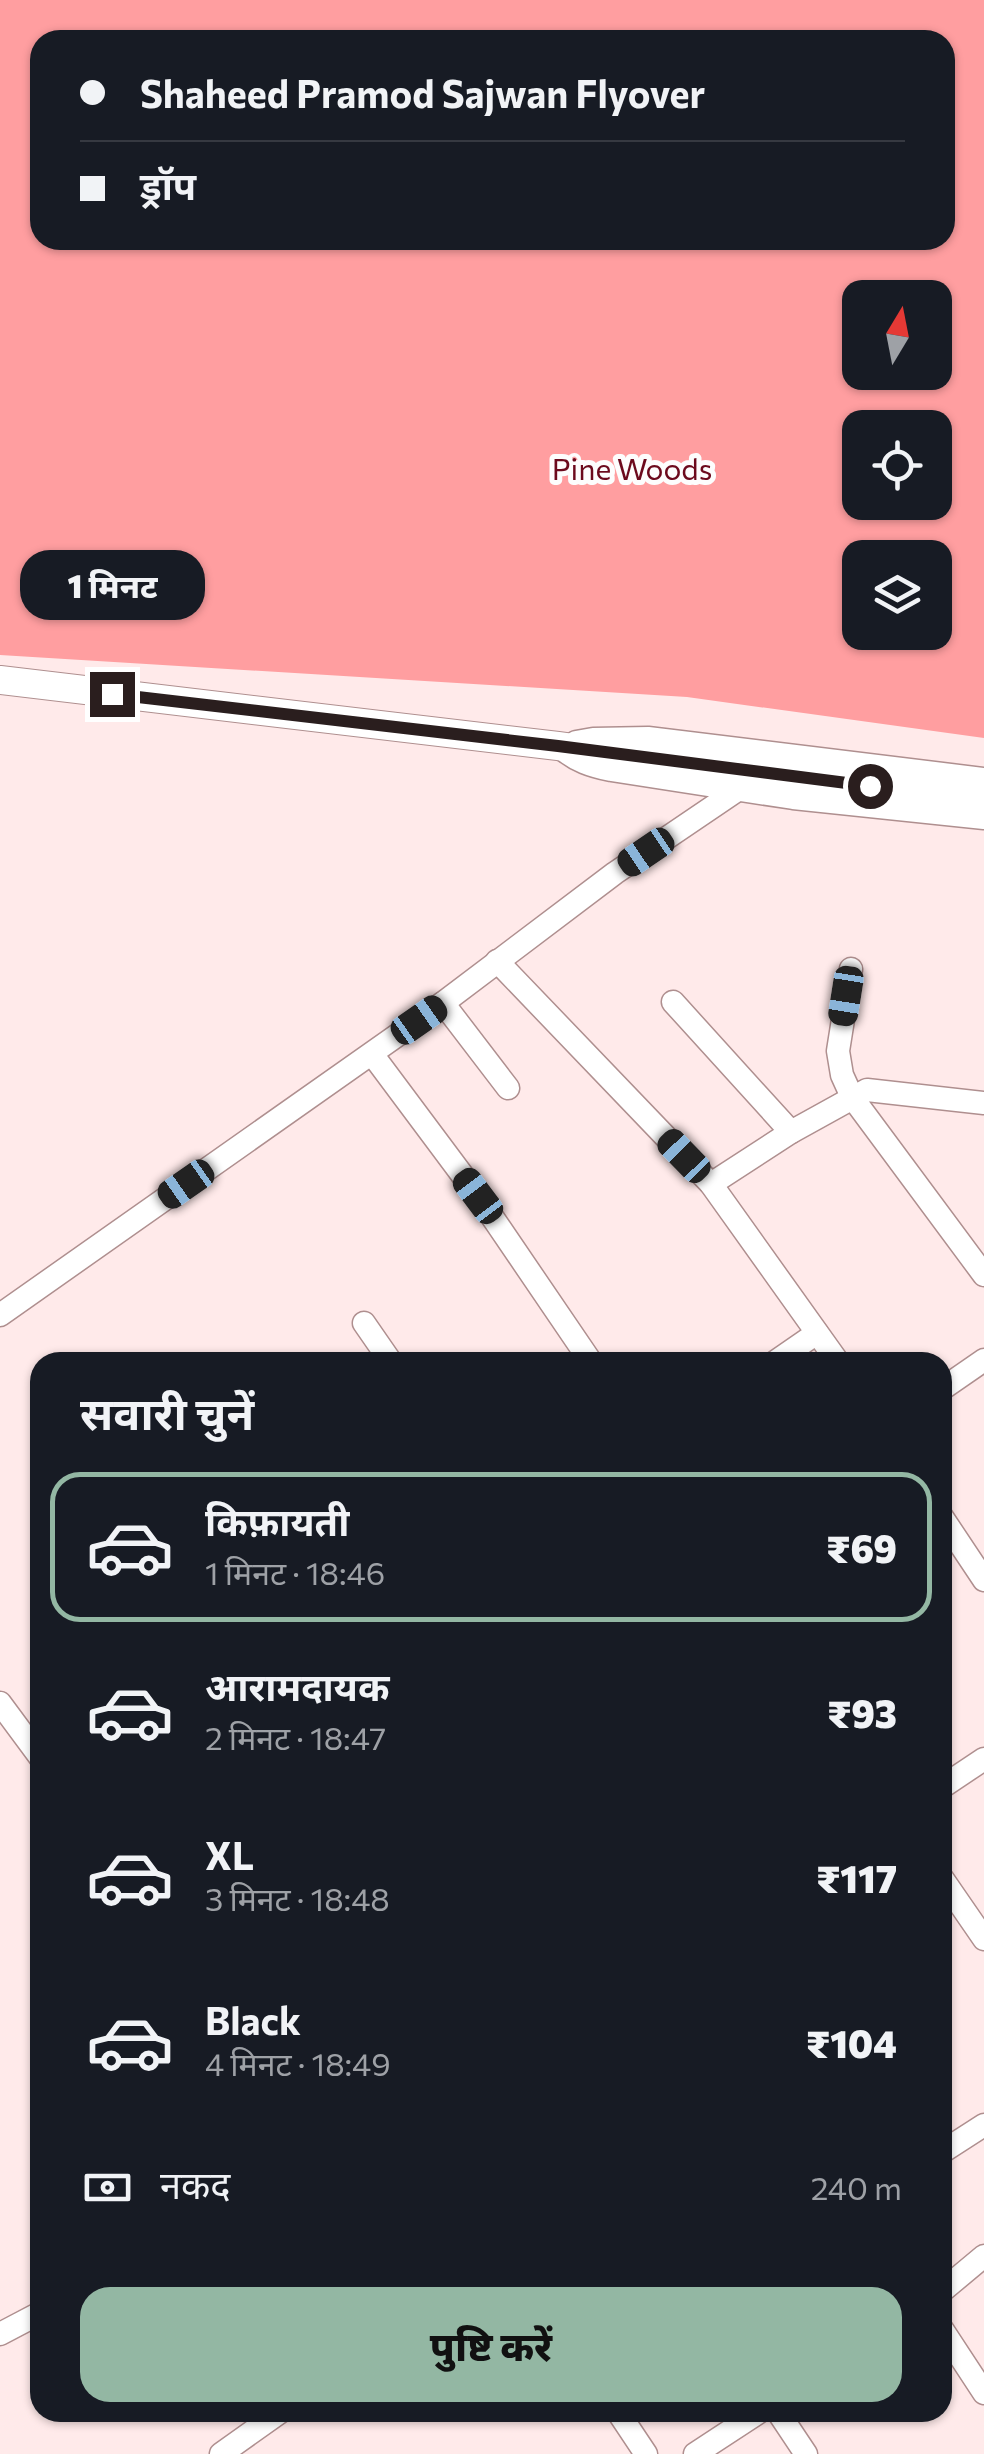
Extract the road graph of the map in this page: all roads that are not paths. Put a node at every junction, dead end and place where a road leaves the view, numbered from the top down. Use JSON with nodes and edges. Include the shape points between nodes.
{"nodes":[{"id":1,"x":0,"y":680,"type":"edge"},
{"id":2,"x":558,"y":746,"type":"junction"},
{"id":3,"x":984,"y":779,"type":"edge"},
{"id":4,"x":739,"y":789,"type":"junction"},
{"id":5,"x":984,"y":799,"type":"edge"},
{"id":6,"x":984,"y":818,"type":"edge"},
{"id":7,"x":497,"y":962,"type":"junction"},
{"id":8,"x":851,"y":970,"type":"dead end"},
{"id":9,"x":673,"y":1002,"type":"dead end"},
{"id":10,"x":443,"y":1004,"type":"junction"},
{"id":11,"x":372,"y":1054,"type":"junction"},
{"id":12,"x":508,"y":1088,"type":"dead end"},
{"id":13,"x":852,"y":1097,"type":"junction"},
{"id":14,"x":984,"y":1103,"type":"edge"},
{"id":15,"x":792,"y":1132,"type":"junction"},
{"id":16,"x":710,"y":1184,"type":"junction"},
{"id":17,"x":984,"y":1275,"type":"edge"},
{"id":18,"x":0,"y":1315,"type":"edge"},
{"id":19,"x":364,"y":1323,"type":"dead end"},
{"id":20,"x":817,"y":1333,"type":"junction"},
{"id":21,"x":384,"y":1352,"type":"edge"},
{"id":22,"x":584,"y":1352,"type":"edge"},
{"id":23,"x":789,"y":1352,"type":"edge"},
{"id":24,"x":831,"y":1352,"type":"edge"},
{"id":25,"x":984,"y":1360,"type":"edge"},
{"id":26,"x":952,"y":1382,"type":"edge"},
{"id":27,"x":952,"y":1532,"type":"edge"},
{"id":28,"x":984,"y":1580,"type":"edge"},
{"id":29,"x":0,"y":1704,"type":"edge"},
{"id":30,"x":30,"y":1744,"type":"edge"},
{"id":31,"x":984,"y":1759,"type":"edge"},
{"id":32,"x":952,"y":1780,"type":"edge"},
{"id":33,"x":952,"y":1893,"type":"edge"},
{"id":34,"x":984,"y":1939,"type":"edge"},
{"id":35,"x":984,"y":2125,"type":"edge"},
{"id":36,"x":952,"y":2146,"type":"edge"},
{"id":37,"x":984,"y":2256,"type":"edge"},
{"id":38,"x":952,"y":2283,"type":"edge"},
{"id":39,"x":30,"y":2318,"type":"edge"},
{"id":40,"x":0,"y":2334,"type":"edge"},
{"id":41,"x":952,"y":2344,"type":"edge"},
{"id":42,"x":984,"y":2393,"type":"edge"},
{"id":43,"x":266,"y":2422,"type":"edge"},
{"id":44,"x":625,"y":2422,"type":"edge"},
{"id":45,"x":745,"y":2422,"type":"edge"},
{"id":46,"x":785,"y":2422,"type":"edge"},
{"id":47,"x":221,"y":2454,"type":"edge"},
{"id":48,"x":646,"y":2454,"type":"edge"},
{"id":49,"x":695,"y":2454,"type":"edge"},
{"id":50,"x":806,"y":2454,"type":"edge"}],
"edges":[{"from":1,"to":2,"type":"main road"},
{"from":2,"to":3,"type":"street","via":[[648,738]]},
{"from":2,"to":4,"type":"street","via":[[591,766]]},
{"from":2,"to":5,"type":"main road"},
{"from":4,"to":6,"type":"street"},
{"from":4,"to":7,"type":"street"},
{"from":7,"to":10,"type":"street"},
{"from":7,"to":16,"type":"street"},
{"from":8,"to":13,"type":"street","via":[[838,1050]]},
{"from":9,"to":15,"type":"street"},
{"from":10,"to":11,"type":"street"},
{"from":10,"to":12,"type":"street"},
{"from":11,"to":18,"type":"street"},
{"from":11,"to":22,"type":"street"},
{"from":13,"to":14,"type":"street","via":[[883,1090]]},
{"from":13,"to":15,"type":"street"},
{"from":13,"to":17,"type":"street"},
{"from":15,"to":16,"type":"street"},
{"from":16,"to":20,"type":"street"},
{"from":19,"to":21,"type":"street"},
{"from":20,"to":23,"type":"street"},
{"from":20,"to":24,"type":"street"},
{"from":25,"to":26,"type":"street"},
{"from":27,"to":28,"type":"street"},
{"from":29,"to":30,"type":"street"},
{"from":31,"to":32,"type":"street"},
{"from":33,"to":34,"type":"street"},
{"from":35,"to":36,"type":"street"},
{"from":37,"to":38,"type":"street"},
{"from":39,"to":40,"type":"street"},
{"from":41,"to":42,"type":"street"},
{"from":43,"to":47,"type":"street"},
{"from":44,"to":48,"type":"street"},
{"from":45,"to":49,"type":"street"},
{"from":46,"to":50,"type":"street"}]}
